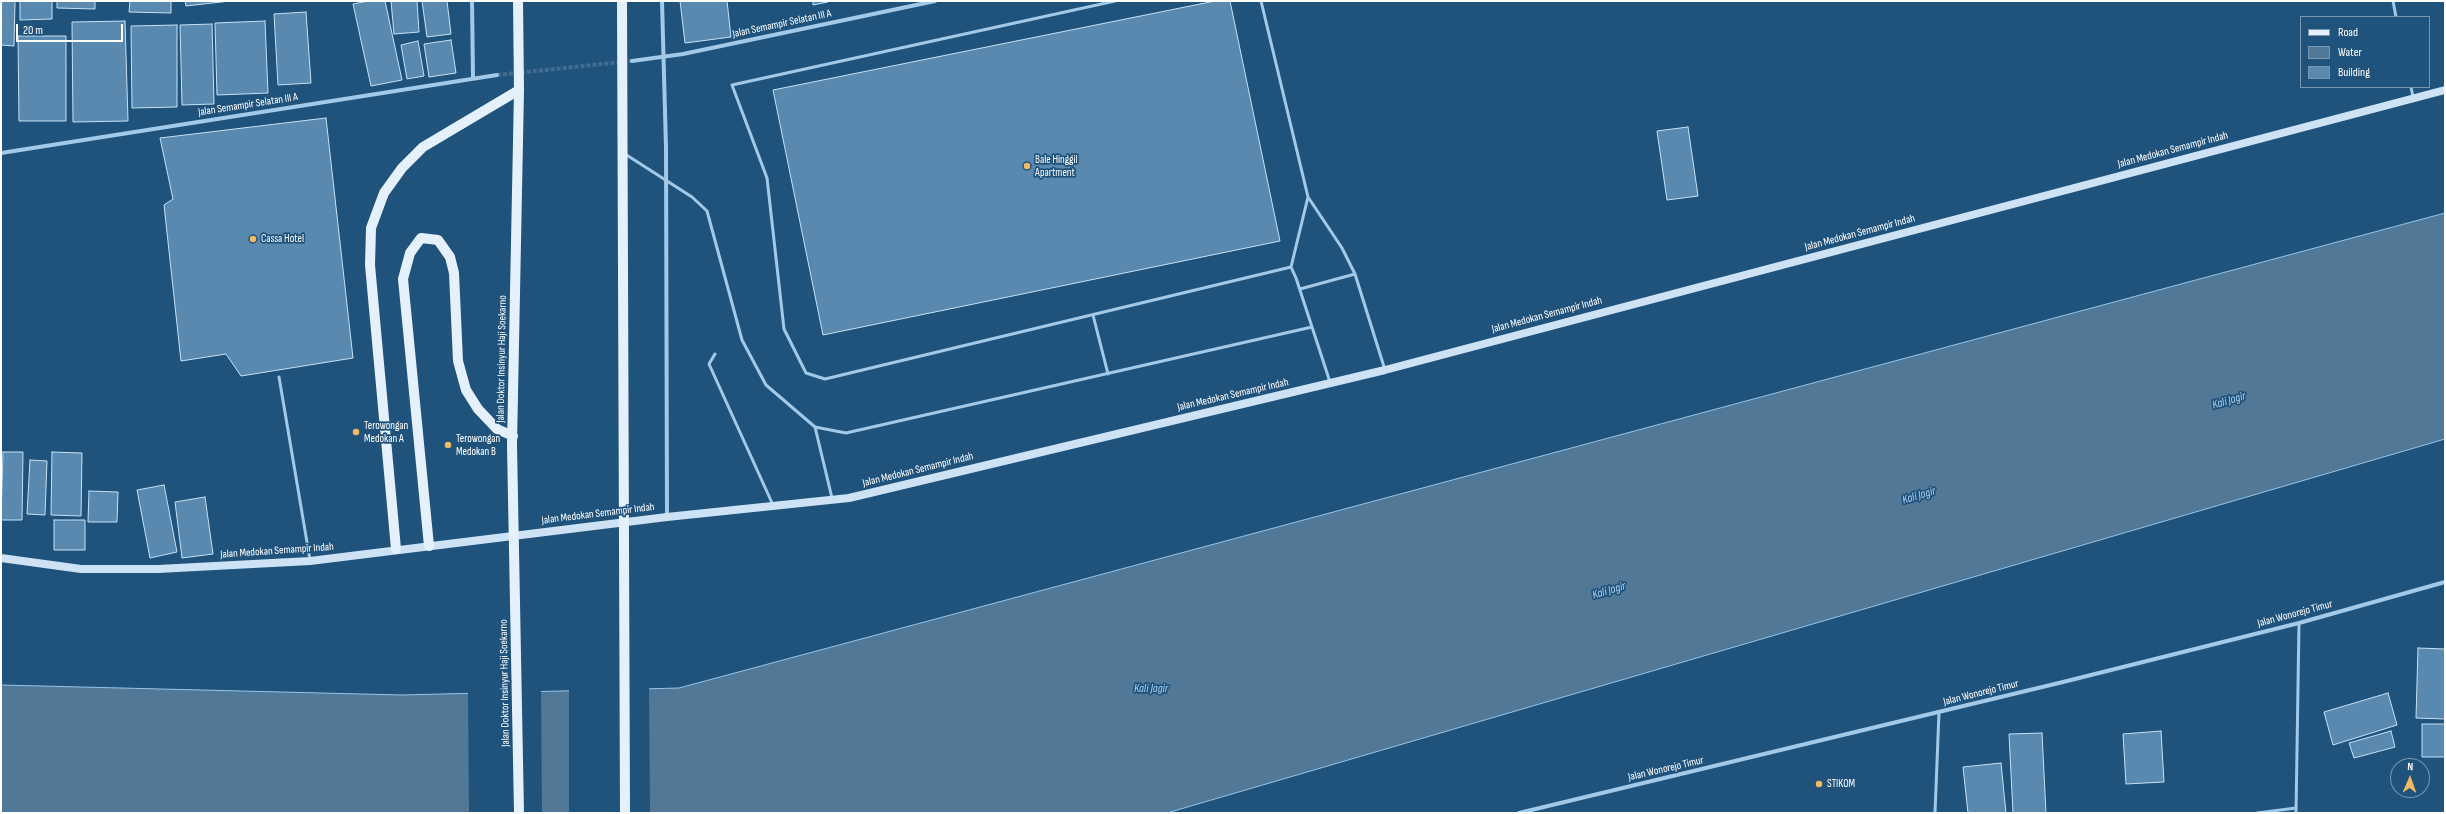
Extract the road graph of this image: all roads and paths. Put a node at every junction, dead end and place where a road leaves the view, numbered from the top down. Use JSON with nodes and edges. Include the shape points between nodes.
{"nodes":[{"id":1,"x":472,"y":1,"type":"edge"},
{"id":2,"x":518,"y":1,"type":"edge"},
{"id":3,"x":622,"y":1,"type":"edge"},
{"id":4,"x":662,"y":1,"type":"edge"},
{"id":5,"x":936,"y":1,"type":"edge"},
{"id":6,"x":1115,"y":1,"type":"edge"},
{"id":7,"x":1261,"y":1,"type":"edge"},
{"id":8,"x":2393,"y":1,"type":"edge"},
{"id":9,"x":2396,"y":16,"type":"edge"},
{"id":10,"x":662,"y":58,"type":"junction"},
{"id":11,"x":632,"y":61,"type":"tunnel mouth"},
{"id":12,"x":497,"y":76,"type":"tunnel mouth"},
{"id":13,"x":473,"y":78,"type":"junction"},
{"id":14,"x":2411,"y":88,"type":"edge"},
{"id":15,"x":519,"y":90,"type":"junction"},
{"id":16,"x":2445,"y":90,"type":"edge"},
{"id":17,"x":2413,"y":99,"type":"junction"},
{"id":18,"x":1,"y":153,"type":"edge"},
{"id":19,"x":623,"y":153,"type":"junction"},
{"id":20,"x":1308,"y":197,"type":"junction"},
{"id":21,"x":1290,"y":267,"type":"junction"},
{"id":22,"x":1355,"y":274,"type":"junction"},
{"id":23,"x":1300,"y":289,"type":"junction"},
{"id":24,"x":1093,"y":315,"type":"junction"},
{"id":25,"x":1312,"y":327,"type":"junction"},
{"id":26,"x":715,"y":354,"type":"dead end"},
{"id":27,"x":1385,"y":370,"type":"junction"},
{"id":28,"x":1108,"y":374,"type":"junction"},
{"id":29,"x":279,"y":377,"type":"dead end"},
{"id":30,"x":1331,"y":383,"type":"junction"},
{"id":31,"x":815,"y":427,"type":"junction"},
{"id":32,"x":513,"y":440,"type":"junction"},
{"id":33,"x":832,"y":500,"type":"junction"},
{"id":34,"x":773,"y":506,"type":"junction"},
{"id":35,"x":667,"y":517,"type":"junction"},
{"id":36,"x":429,"y":546,"type":"junction"},
{"id":37,"x":396,"y":549,"type":"junction"},
{"id":38,"x":1,"y":558,"type":"edge"},
{"id":39,"x":310,"y":561,"type":"junction"},
{"id":40,"x":2445,"y":582,"type":"edge"},
{"id":41,"x":2299,"y":622,"type":"junction"},
{"id":42,"x":1939,"y":712,"type":"junction"},
{"id":43,"x":2296,"y":808,"type":"junction"},
{"id":44,"x":519,"y":813,"type":"edge"},
{"id":45,"x":625,"y":813,"type":"edge"},
{"id":46,"x":1519,"y":813,"type":"edge"},
{"id":47,"x":1935,"y":813,"type":"edge"},
{"id":48,"x":2257,"y":813,"type":"edge"},
{"id":49,"x":2296,"y":813,"type":"edge"}],
"edges":[{"from":1,"to":13,"type":"street"},
{"from":2,"to":15,"type":"main road","name":"Jalan Doktor Insinyur Haji Soekarno"},
{"from":3,"to":19,"type":"main road"},
{"from":4,"to":10,"type":"street"},
{"from":5,"to":10,"type":"street","name":"Jalan Semampir Selatan III A"},
{"from":6,"to":24,"type":"lane","via":[[732,86],[766,178],[784,329],[806,373],[825,379]]},
{"from":7,"to":20,"type":"lane"},
{"from":8,"to":9,"type":"lane"},
{"from":10,"to":11,"type":"street","name":"Jalan Semampir Selatan III A"},
{"from":10,"to":35,"type":"street","via":[[666,148]]},
{"from":12,"to":13,"type":"street","name":"Jalan Semampir Selatan III A"},
{"from":13,"to":18,"type":"street","name":"Jalan Semampir Selatan III A"},
{"from":14,"to":17,"type":"lane"},
{"from":15,"to":32,"type":"main road","name":"Jalan Doktor Insinyur Haji Soekarno"},
{"from":15,"to":37,"type":"main road","via":[[423,147],[402,168],[384,193],[371,228],[370,265]]},
{"from":16,"to":17,"type":"street","name":"Jalan Medokan Semampir Indah"},
{"from":17,"to":27,"type":"street","name":"Jalan Medokan Semampir Indah"},
{"from":19,"to":31,"type":"lane","via":[[692,197],[707,211],[742,340],[766,385]]},
{"from":19,"to":45,"type":"main road"},
{"from":20,"to":21,"type":"lane"},
{"from":20,"to":22,"type":"lane","via":[[1342,248]]},
{"from":21,"to":23,"type":"lane"},
{"from":21,"to":24,"type":"lane"},
{"from":22,"to":23,"type":"lane"},
{"from":22,"to":27,"type":"lane"},
{"from":23,"to":25,"type":"lane"},
{"from":24,"to":28,"type":"lane"},
{"from":25,"to":28,"type":"lane"},
{"from":25,"to":30,"type":"lane"},
{"from":26,"to":34,"type":"lane","via":[[709,364]]},
{"from":27,"to":30,"type":"street","name":"Jalan Medokan Semampir Indah"},
{"from":28,"to":31,"type":"lane","via":[[846,433]]},
{"from":29,"to":39,"type":"lane"},
{"from":30,"to":33,"type":"street","name":"Jalan Medokan Semampir Indah"},
{"from":31,"to":33,"type":"lane"},
{"from":32,"to":36,"type":"main road","via":[[478,409],[466,390],[458,361],[454,273],[450,257],[438,240],[421,238],[410,253],[403,279]]},
{"from":32,"to":44,"type":"main road","name":"Jalan Doktor Insinyur Haji Soekarno"},
{"from":33,"to":34,"type":"street","name":"Jalan Medokan Semampir Indah"},
{"from":34,"to":35,"type":"street","name":"Jalan Medokan Semampir Indah"},
{"from":35,"to":36,"type":"street","name":"Jalan Medokan Semampir Indah"},
{"from":36,"to":37,"type":"street","name":"Jalan Medokan Semampir Indah"},
{"from":37,"to":39,"type":"street","name":"Jalan Medokan Semampir Indah"},
{"from":38,"to":39,"type":"street","name":"Jalan Medokan Semampir Indah","via":[[88,569],[158,569]]},
{"from":40,"to":41,"type":"street","name":"Jalan Wonorejo Timur"},
{"from":41,"to":42,"type":"street","name":"Jalan Wonorejo Timur"},
{"from":41,"to":43,"type":"lane"},
{"from":42,"to":46,"type":"street","name":"Jalan Wonorejo Timur"},
{"from":42,"to":47,"type":"lane"},
{"from":43,"to":48,"type":"lane"},
{"from":43,"to":49,"type":"lane"}]}
